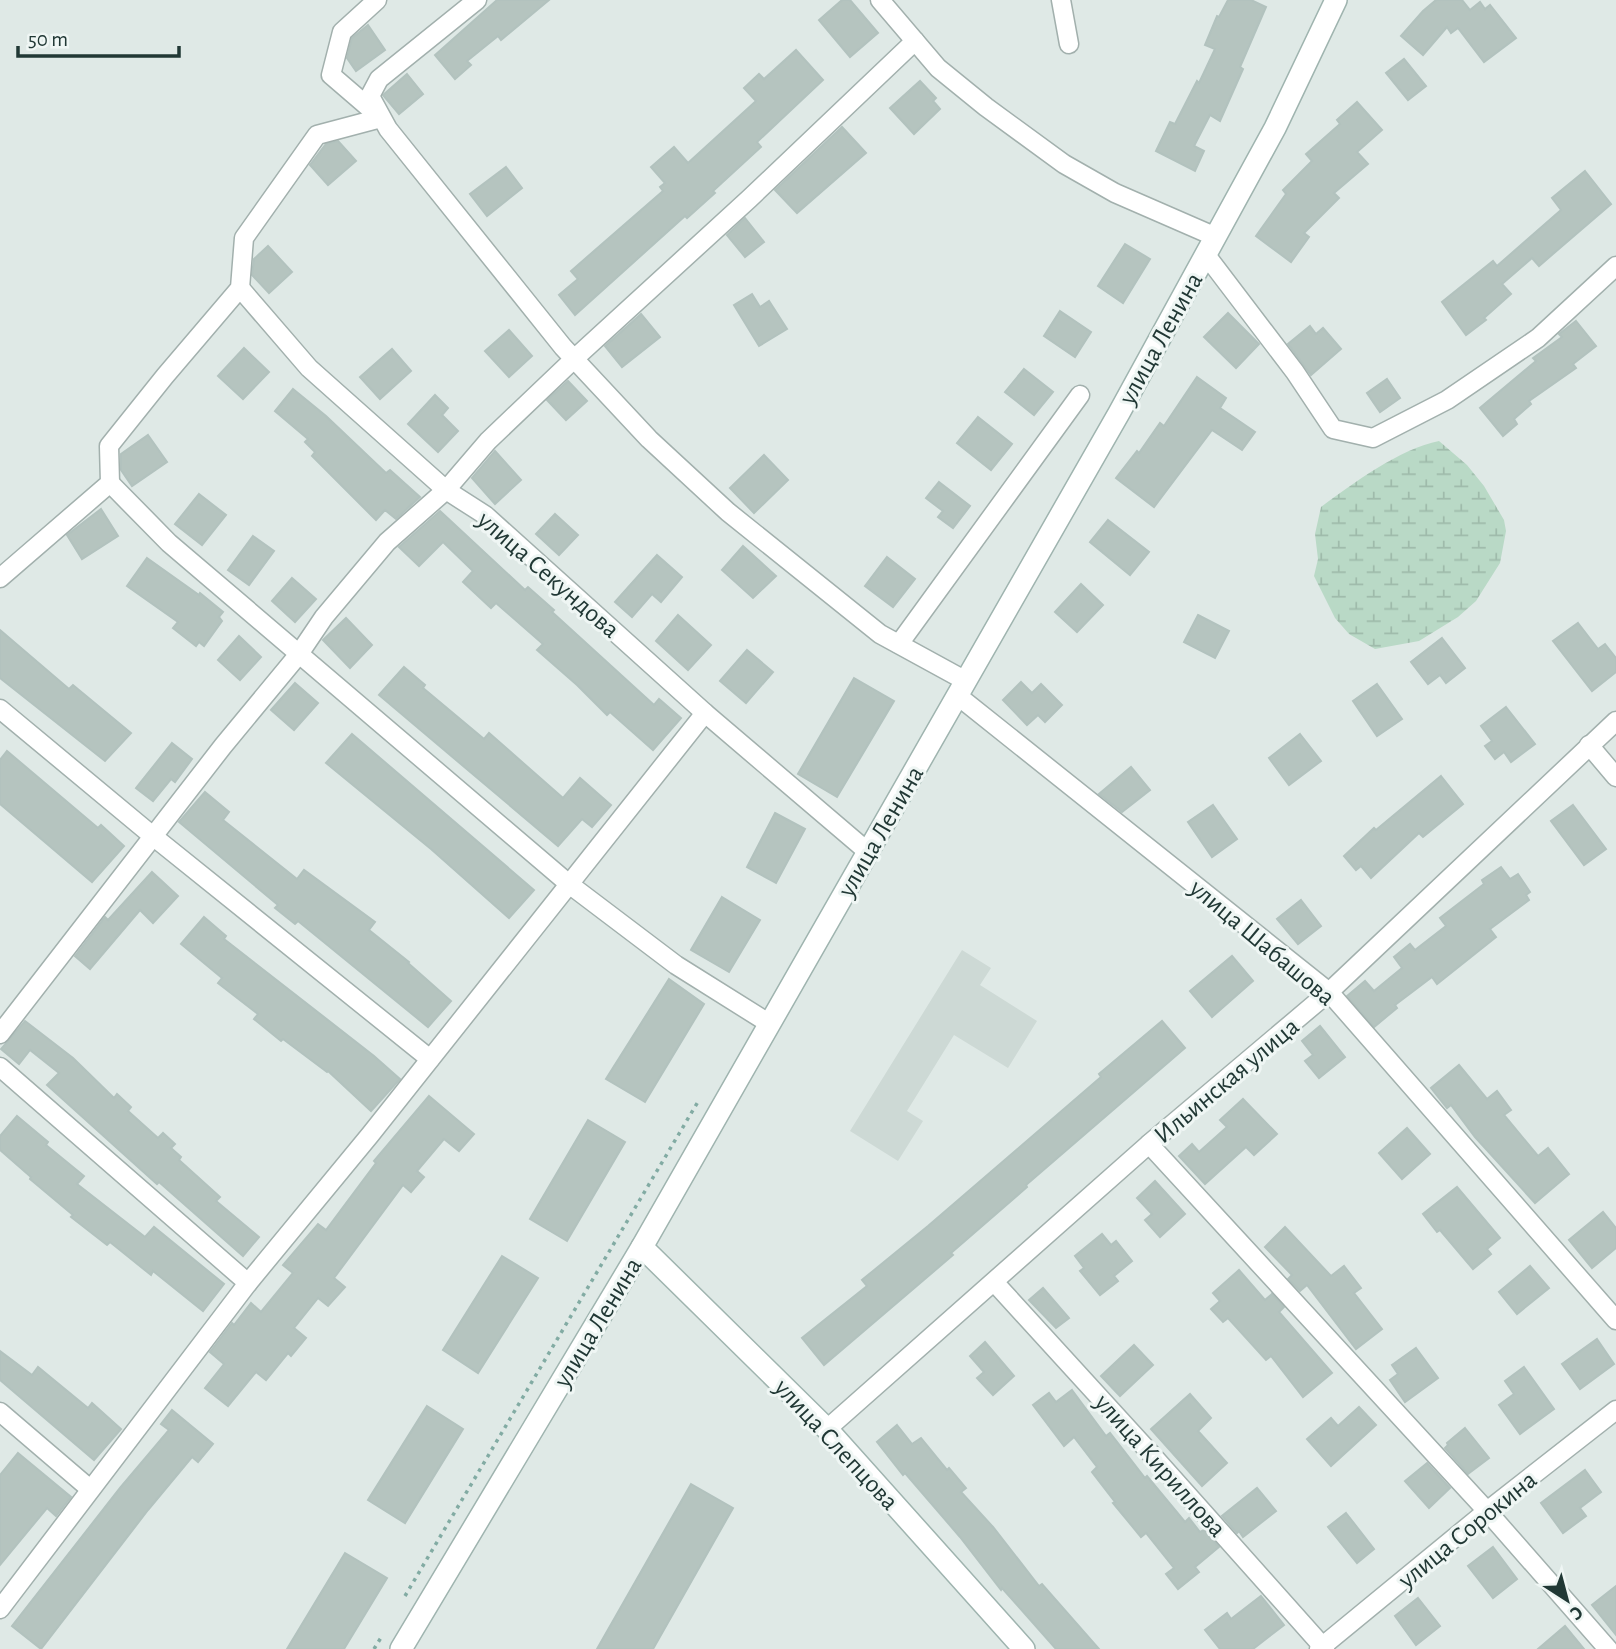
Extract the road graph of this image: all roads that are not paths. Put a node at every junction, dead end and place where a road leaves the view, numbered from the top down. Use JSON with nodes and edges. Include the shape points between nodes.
{"nodes":[{"id":1,"x":377,"y":0,"type":"edge"},
{"id":2,"x":477,"y":0,"type":"edge"},
{"id":3,"x":880,"y":0,"type":"edge"},
{"id":4,"x":1061,"y":0,"type":"edge"},
{"id":5,"x":1336,"y":0,"type":"edge"},
{"id":6,"x":915,"y":41,"type":"junction"},
{"id":7,"x":1069,"y":44,"type":"dead end"},
{"id":8,"x":381,"y":118,"type":"junction"},
{"id":9,"x":1211,"y":246,"type":"junction"},
{"id":10,"x":1616,"y":266,"type":"edge"},
{"id":11,"x":240,"y":288,"type":"junction"},
{"id":12,"x":574,"y":359,"type":"junction"},
{"id":13,"x":1080,"y":395,"type":"dead end"},
{"id":14,"x":110,"y":483,"type":"junction"},
{"id":15,"x":446,"y":490,"type":"junction"},
{"id":16,"x":0,"y":578,"type":"edge"},
{"id":17,"x":899,"y":643,"type":"junction"},
{"id":18,"x":299,"y":654,"type":"junction"},
{"id":19,"x":962,"y":688,"type":"junction"},
{"id":20,"x":0,"y":709,"type":"edge"},
{"id":21,"x":705,"y":713,"type":"junction"},
{"id":22,"x":1616,"y":721,"type":"edge"},
{"id":23,"x":1589,"y":745,"type":"junction"},
{"id":24,"x":1616,"y":777,"type":"edge"},
{"id":25,"x":154,"y":837,"type":"junction"},
{"id":26,"x":868,"y":852,"type":"junction"},
{"id":27,"x":569,"y":884,"type":"junction"},
{"id":28,"x":1329,"y":992,"type":"junction"},
{"id":29,"x":770,"y":1024,"type":"junction"},
{"id":30,"x":0,"y":1034,"type":"edge"},
{"id":31,"x":430,"y":1059,"type":"junction"},
{"id":32,"x":0,"y":1067,"type":"edge"},
{"id":33,"x":1149,"y":1144,"type":"junction"},
{"id":34,"x":642,"y":1247,"type":"junction"},
{"id":35,"x":248,"y":1283,"type":"junction"},
{"id":36,"x":995,"y":1283,"type":"junction"},
{"id":37,"x":1616,"y":1320,"type":"edge"},
{"id":38,"x":1616,"y":1410,"type":"edge"},
{"id":39,"x":0,"y":1412,"type":"edge"},
{"id":40,"x":827,"y":1429,"type":"junction"},
{"id":41,"x":90,"y":1489,"type":"junction"},
{"id":42,"x":1487,"y":1511,"type":"junction"},
{"id":43,"x":0,"y":1609,"type":"edge"},
{"id":44,"x":1322,"y":1648,"type":"edge"},
{"id":45,"x":401,"y":1649,"type":"edge"},
{"id":46,"x":1024,"y":1649,"type":"edge"},
{"id":47,"x":1608,"y":1649,"type":"edge"}],
"edges":[{"from":1,"to":8,"type":"street","via":[[342,32],[331,75]]},
{"from":2,"to":8,"type":"street","via":[[379,79],[370,96]]},
{"from":3,"to":6,"type":"street"},
{"from":4,"to":7,"type":"street"},
{"from":5,"to":9,"type":"main road","name":"улица Ленина","via":[[1275,128]]},
{"from":6,"to":9,"type":"street","via":[[938,68],[1065,164]]},
{"from":6,"to":12,"type":"street"},
{"from":8,"to":11,"type":"street","via":[[317,135],[244,237]]},
{"from":8,"to":12,"type":"street","name":"улица Шабашова"},
{"from":9,"to":10,"type":"street","via":[[1332,429],[1373,438],[1447,400],[1538,338]]},
{"from":9,"to":19,"type":"main road","name":"улица Ленина"},
{"from":11,"to":14,"type":"street","via":[[109,446]]},
{"from":11,"to":15,"type":"street","name":"улица Секундова","via":[[309,368]]},
{"from":12,"to":15,"type":"street","via":[[488,441]]},
{"from":12,"to":17,"type":"street","name":"улица Шабашова","via":[[649,439],[728,512],[880,634]]},
{"from":13,"to":17,"type":"street"},
{"from":14,"to":16,"type":"street"},
{"from":14,"to":18,"type":"street","via":[[169,543]]},
{"from":15,"to":18,"type":"street","via":[[387,542]]},
{"from":15,"to":21,"type":"street","name":"улица Секундова","via":[[485,515]]},
{"from":17,"to":19,"type":"street","name":"улица Шабашова"},
{"from":18,"to":25,"type":"street"},
{"from":18,"to":27,"type":"street"},
{"from":19,"to":26,"type":"main road","name":"улица Ленина"},
{"from":19,"to":28,"type":"street","name":"улица Шабашова"},
{"from":20,"to":25,"type":"street"},
{"from":21,"to":26,"type":"street","name":"улица Секундова"},
{"from":21,"to":27,"type":"street"},
{"from":22,"to":23,"type":"street","name":"Ильинская улица"},
{"from":23,"to":24,"type":"street"},
{"from":23,"to":28,"type":"street","name":"Ильинская улица"},
{"from":25,"to":30,"type":"street"},
{"from":25,"to":31,"type":"street"},
{"from":26,"to":29,"type":"main road","name":"улица Ленина"},
{"from":27,"to":29,"type":"street","via":[[676,965]]},
{"from":27,"to":31,"type":"street"},
{"from":28,"to":33,"type":"street","name":"Ильинская улица"},
{"from":28,"to":37,"type":"street","name":"улица Шабашова"},
{"from":29,"to":34,"type":"main road","name":"улица Ленина"},
{"from":31,"to":35,"type":"street"},
{"from":32,"to":35,"type":"street"},
{"from":33,"to":36,"type":"street","name":"Ильинская улица"},
{"from":33,"to":42,"type":"street"},
{"from":34,"to":40,"type":"main road","name":"улица Слепцова"},
{"from":34,"to":45,"type":"main road","name":"улица Ленина"},
{"from":35,"to":41,"type":"street"},
{"from":36,"to":40,"type":"street","name":"Ильинская улица"},
{"from":36,"to":44,"type":"street","name":"улица Кириллова"},
{"from":38,"to":42,"type":"street","name":"улица Сорокина"},
{"from":39,"to":41,"type":"street"},
{"from":40,"to":46,"type":"main road","name":"улица Слепцова"},
{"from":41,"to":43,"type":"street"},
{"from":42,"to":44,"type":"street","name":"улица Сорокина"},
{"from":42,"to":47,"type":"street"}]}
